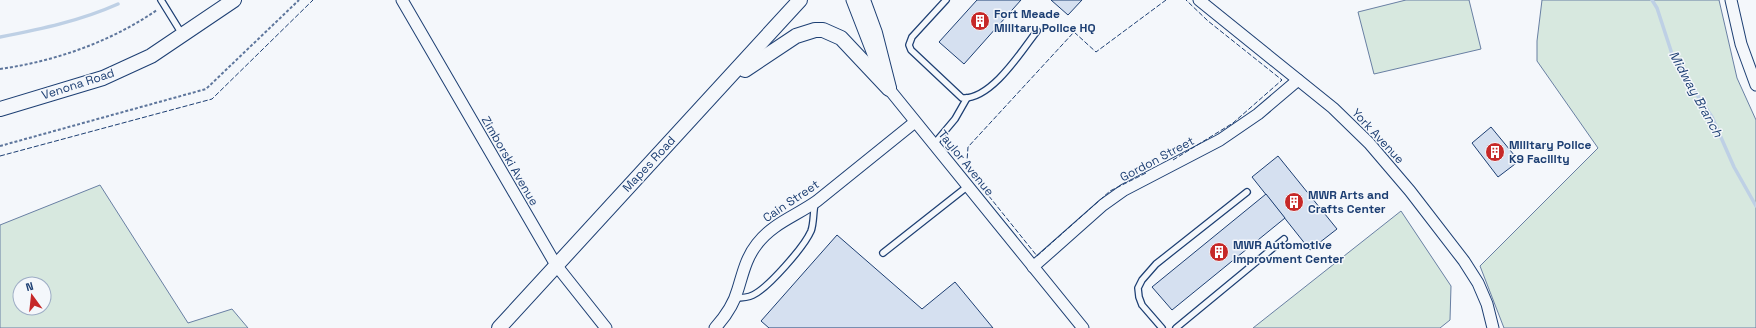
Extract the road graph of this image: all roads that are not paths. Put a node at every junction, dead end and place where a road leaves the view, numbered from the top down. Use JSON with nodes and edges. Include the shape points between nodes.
{"nodes":[{"id":1,"x":234,"y":0,"type":"edge"},
{"id":2,"x":402,"y":0,"type":"edge"},
{"id":3,"x":800,"y":0,"type":"edge"},
{"id":4,"x":852,"y":0,"type":"edge"},
{"id":5,"x":863,"y":0,"type":"edge"},
{"id":6,"x":946,"y":0,"type":"edge"},
{"id":7,"x":1199,"y":0,"type":"edge"},
{"id":8,"x":1731,"y":0,"type":"edge"},
{"id":9,"x":163,"y":2,"type":"edge"},
{"id":10,"x":1037,"y":31,"type":"dead end"},
{"id":11,"x":182,"y":35,"type":"junction"},
{"id":12,"x":1298,"y":80,"type":"junction"},
{"id":13,"x":1756,"y":85,"type":"edge"},
{"id":14,"x":719,"y":89,"type":"junction"},
{"id":15,"x":889,"y":89,"type":"junction"},
{"id":16,"x":967,"y":98,"type":"junction"},
{"id":17,"x":0,"y":109,"type":"edge"},
{"id":18,"x":915,"y":122,"type":"junction"},
{"id":19,"x":934,"y":144,"type":"junction"},
{"id":20,"x":968,"y":186,"type":"junction"},
{"id":21,"x":1247,"y":192,"type":"dead end"},
{"id":22,"x":815,"y":203,"type":"junction"},
{"id":23,"x":1284,"y":239,"type":"dead end"},
{"id":24,"x":883,"y":253,"type":"dead end"},
{"id":25,"x":556,"y":266,"type":"junction"},
{"id":26,"x":1033,"y":267,"type":"junction"},
{"id":27,"x":734,"y":298,"type":"junction"},
{"id":28,"x":499,"y":328,"type":"edge"},
{"id":29,"x":606,"y":328,"type":"edge"},
{"id":30,"x":715,"y":328,"type":"edge"},
{"id":31,"x":1083,"y":328,"type":"edge"},
{"id":32,"x":1162,"y":328,"type":"edge"},
{"id":33,"x":1176,"y":328,"type":"edge"},
{"id":34,"x":1493,"y":328,"type":"edge"}],
"edges":[{"from":1,"to":11,"type":"street","name":"Venona Road"},
{"from":2,"to":25,"type":"street","name":"Zimborski Avenue"},
{"from":3,"to":14,"type":"street","name":"Mapes Road"},
{"from":4,"to":15,"type":"street","name":"Taylor Avenue"},
{"from":5,"to":15,"type":"street","via":[[875,33]]},
{"from":6,"to":16,"type":"lane","via":[[912,37],[909,45],[911,50],[959,96]]},
{"from":7,"to":12,"type":"street","name":"York Avenue"},
{"from":8,"to":13,"type":"street","via":[[1741,44]]},
{"from":9,"to":11,"type":"lane"},
{"from":10,"to":16,"type":"lane","via":[[987,90]]},
{"from":11,"to":17,"type":"street","name":"Venona Road","via":[[151,56],[103,78]]},
{"from":12,"to":26,"type":"street","name":"Gordon Street","via":[[1258,114],[1220,140],[1124,190],[1103,205]]},
{"from":12,"to":34,"type":"street","name":"York Avenue","via":[[1334,108],[1369,143],[1439,228],[1478,283]]},
{"from":14,"to":15,"type":"street","via":[[786,42],[815,30],[831,32],[841,38]]},
{"from":14,"to":25,"type":"street","name":"Mapes Road"},
{"from":15,"to":18,"type":"street","name":"Taylor Avenue"},
{"from":16,"to":19,"type":"lane","via":[[955,119]]},
{"from":18,"to":19,"type":"street","name":"Taylor Avenue"},
{"from":18,"to":22,"type":"street","name":"Cain Street"},
{"from":19,"to":20,"type":"street","name":"Taylor Avenue"},
{"from":20,"to":24,"type":"lane"},
{"from":20,"to":26,"type":"street","name":"Taylor Avenue"},
{"from":21,"to":32,"type":"lane","via":[[1156,264],[1142,280],[1138,288],[1142,305]]},
{"from":22,"to":27,"type":"street","name":"Cain Street","via":[[780,222],[756,244],[746,261]]},
{"from":22,"to":27,"type":"lane","via":[[810,232],[800,248],[769,283],[754,295]]},
{"from":23,"to":33,"type":"lane"},
{"from":25,"to":28,"type":"street","name":"Mapes Road"},
{"from":25,"to":29,"type":"street","name":"Zimborski Avenue"},
{"from":26,"to":31,"type":"street","name":"Taylor Avenue"},
{"from":27,"to":30,"type":"street","name":"Cain Street"}]}
